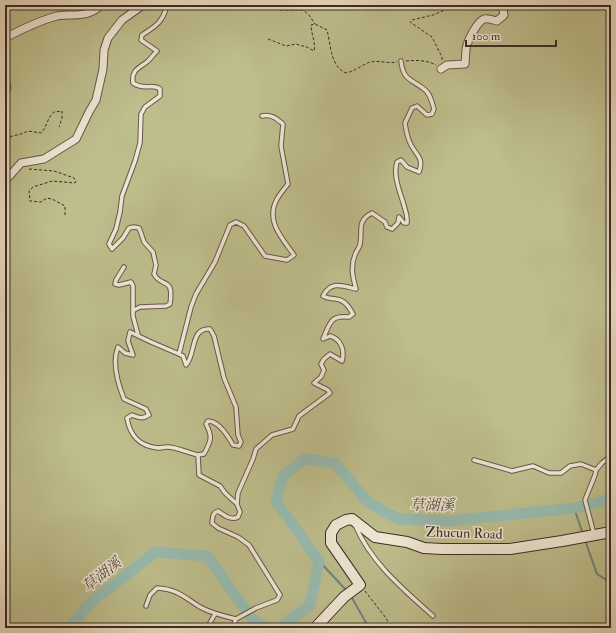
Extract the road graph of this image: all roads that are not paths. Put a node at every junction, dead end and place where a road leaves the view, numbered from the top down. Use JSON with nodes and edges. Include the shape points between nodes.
{"nodes":[{"id":1,"x":101,"y":5,"type":"edge"},
{"id":2,"x":143,"y":5,"type":"edge"},
{"id":3,"x":167,"y":5,"type":"edge"},
{"id":4,"x":502,"y":5,"type":"edge"},
{"id":5,"x":5,"y":58,"type":"edge"},
{"id":6,"x":401,"y":61,"type":"road end"},
{"id":7,"x":441,"y":69,"type":"road end"},
{"id":8,"x":5,"y":78,"type":"edge"},
{"id":9,"x":5,"y":92,"type":"edge"},
{"id":10,"x":262,"y":116,"type":"dead end"},
{"id":11,"x":5,"y":181,"type":"edge"},
{"id":12,"x":124,"y":267,"type":"dead end"},
{"id":13,"x":134,"y":310,"type":"junction"},
{"id":14,"x":138,"y":335,"type":"junction"},
{"id":15,"x":179,"y":354,"type":"junction"},
{"id":16,"x":198,"y":455,"type":"junction"},
{"id":17,"x":474,"y":460,"type":"dead end"},
{"id":18,"x":611,"y":460,"type":"edge"},
{"id":19,"x":596,"y":470,"type":"junction"},
{"id":20,"x":237,"y":504,"type":"junction"},
{"id":21,"x":352,"y":519,"type":"junction"},
{"id":22,"x":611,"y":532,"type":"edge"},
{"id":23,"x":588,"y":534,"type":"junction"},
{"id":24,"x":146,"y":606,"type":"dead end"},
{"id":25,"x":215,"y":614,"type":"junction"},
{"id":26,"x":433,"y":616,"type":"dead end"},
{"id":27,"x":236,"y":619,"type":"junction"},
{"id":28,"x":207,"y":628,"type":"edge"},
{"id":29,"x":232,"y":628,"type":"edge"},
{"id":30,"x":316,"y":628,"type":"edge"}],
"edges":[{"from":1,"to":5,"type":"street","via":[[87,13],[58,16],[26,27],[5,38]]},
{"from":2,"to":11,"type":"street","via":[[122,20],[108,38],[96,100],[76,139],[44,158],[21,163]]},
{"from":3,"to":13,"type":"lane","via":[[165,16],[142,35],[141,40],[157,51],[137,68],[132,78],[133,83],[139,87],[157,87],[160,89],[160,96],[145,107],[141,114],[140,143],[122,196],[116,229],[108,244],[112,250],[129,228],[139,228],[144,242],[153,252],[156,265],[154,274],[157,280],[165,282],[170,288],[170,304]]},
{"from":4,"to":7,"type":"street","via":[[504,15],[501,19],[484,19],[472,33],[467,46],[465,64],[447,65]]},
{"from":6,"to":20,"type":"lane","via":[[402,71],[426,89],[434,109],[432,114],[427,115],[416,106],[412,108],[405,123],[412,146],[422,164],[419,172],[407,167],[401,160],[397,162],[395,169],[408,217],[407,223],[399,217],[392,229],[372,214],[361,225],[360,244],[352,267],[356,289],[336,285],[330,287],[323,296],[344,301],[353,314],[333,319],[323,339],[335,337],[344,353],[342,361],[330,354],[324,359],[324,370],[314,384],[330,393],[299,416],[293,429],[272,435],[256,449],[238,493]]},
{"from":8,"to":9,"type":"street"},
{"from":10,"to":15,"type":"lane","via":[[276,118],[283,124],[281,146],[288,184],[277,199],[273,210],[273,222],[294,255],[287,260],[265,256],[244,226],[236,222],[230,225],[215,262],[191,307]]},
{"from":12,"to":13,"type":"lane","via":[[115,284],[119,286],[130,282],[133,286]]},
{"from":13,"to":14,"type":"lane"},
{"from":14,"to":15,"type":"lane"},
{"from":14,"to":16,"type":"lane","via":[[130,332],[128,341],[133,355],[125,353],[118,346],[115,353],[119,388],[124,399],[146,409],[149,415],[145,418],[132,415],[127,418],[134,438],[158,448],[168,447]]},
{"from":15,"to":16,"type":"lane","via":[[183,356],[186,365],[190,361],[194,342],[199,333],[205,329],[210,330],[214,336],[224,378],[236,407],[241,442],[238,446],[233,445],[226,432],[212,421],[208,421],[206,424],[211,432],[211,438],[204,454]]},
{"from":16,"to":20,"type":"lane","via":[[199,475],[220,486]]},
{"from":17,"to":19,"type":"lane","via":[[512,471],[533,466],[550,473],[561,473],[570,466],[582,464]]},
{"from":18,"to":19,"type":"lane","via":[[607,459]]},
{"from":19,"to":23,"type":"lane","via":[[585,500]]},
{"from":20,"to":27,"type":"lane","via":[[240,512],[238,517],[232,519],[218,511],[213,515],[212,523],[248,545],[280,595],[277,600]]},
{"from":21,"to":23,"type":"street","name":"Zhucun Road","via":[[375,537],[407,542],[424,548],[510,549],[562,542]]},
{"from":21,"to":26,"type":"lane","via":[[386,573]]},
{"from":21,"to":30,"type":"street","via":[[336,525],[331,533],[331,543],[360,585]]},
{"from":22,"to":23,"type":"street","name":"Zhucun Road"},
{"from":24,"to":25,"type":"lane","via":[[150,595],[158,588],[168,588]]},
{"from":25,"to":27,"type":"lane"},
{"from":25,"to":28,"type":"lane"},
{"from":27,"to":29,"type":"lane"}]}
